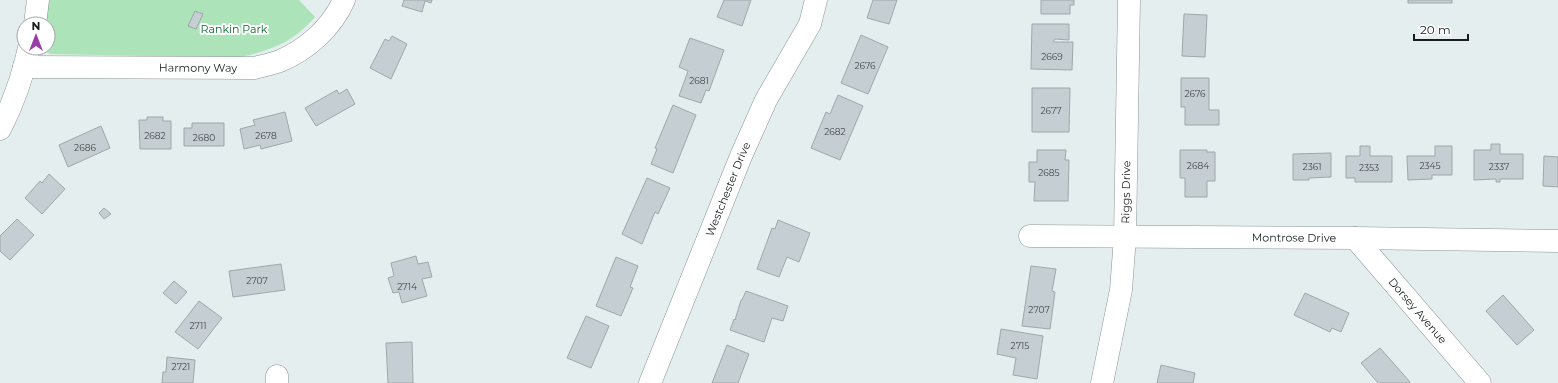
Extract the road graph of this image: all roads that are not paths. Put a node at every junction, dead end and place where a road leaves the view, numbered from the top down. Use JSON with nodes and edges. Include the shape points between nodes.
{"nodes":[{"id":1,"x":38,"y":0,"type":"edge"},
{"id":2,"x":344,"y":0,"type":"edge"},
{"id":3,"x":816,"y":0,"type":"edge"},
{"id":4,"x":1129,"y":0,"type":"edge"},
{"id":5,"x":36,"y":16,"type":"edge"},
{"id":6,"x":27,"y":58,"type":"edge"},
{"id":7,"x":0,"y":129,"type":"edge"},
{"id":8,"x":1030,"y":236,"type":"dead end"},
{"id":9,"x":1125,"y":237,"type":"junction"},
{"id":10,"x":1355,"y":238,"type":"junction"},
{"id":11,"x":1558,"y":241,"type":"edge"},
{"id":12,"x":650,"y":383,"type":"edge"},
{"id":13,"x":1102,"y":383,"type":"edge"},
{"id":14,"x":1480,"y":383,"type":"edge"}],
"edges":[{"from":1,"to":5,"type":"street"},
{"from":2,"to":6,"type":"street","name":"Harmony Way","via":[[323,31],[303,49],[280,61],[254,68]]},
{"from":3,"to":12,"type":"street","name":"Westchester Drive","via":[[810,24],[766,100],[741,156]]},
{"from":4,"to":9,"type":"street","name":"Riggs Drive"},
{"from":6,"to":7,"type":"street"},
{"from":8,"to":9,"type":"street","name":"Montrose Drive"},
{"from":9,"to":10,"type":"street","name":"Montrose Drive"},
{"from":9,"to":13,"type":"street","name":"Riggs Drive","via":[[1121,290]]},
{"from":10,"to":11,"type":"street","name":"Montrose Drive"},
{"from":10,"to":14,"type":"street","name":"Dorsey Avenue"}]}
